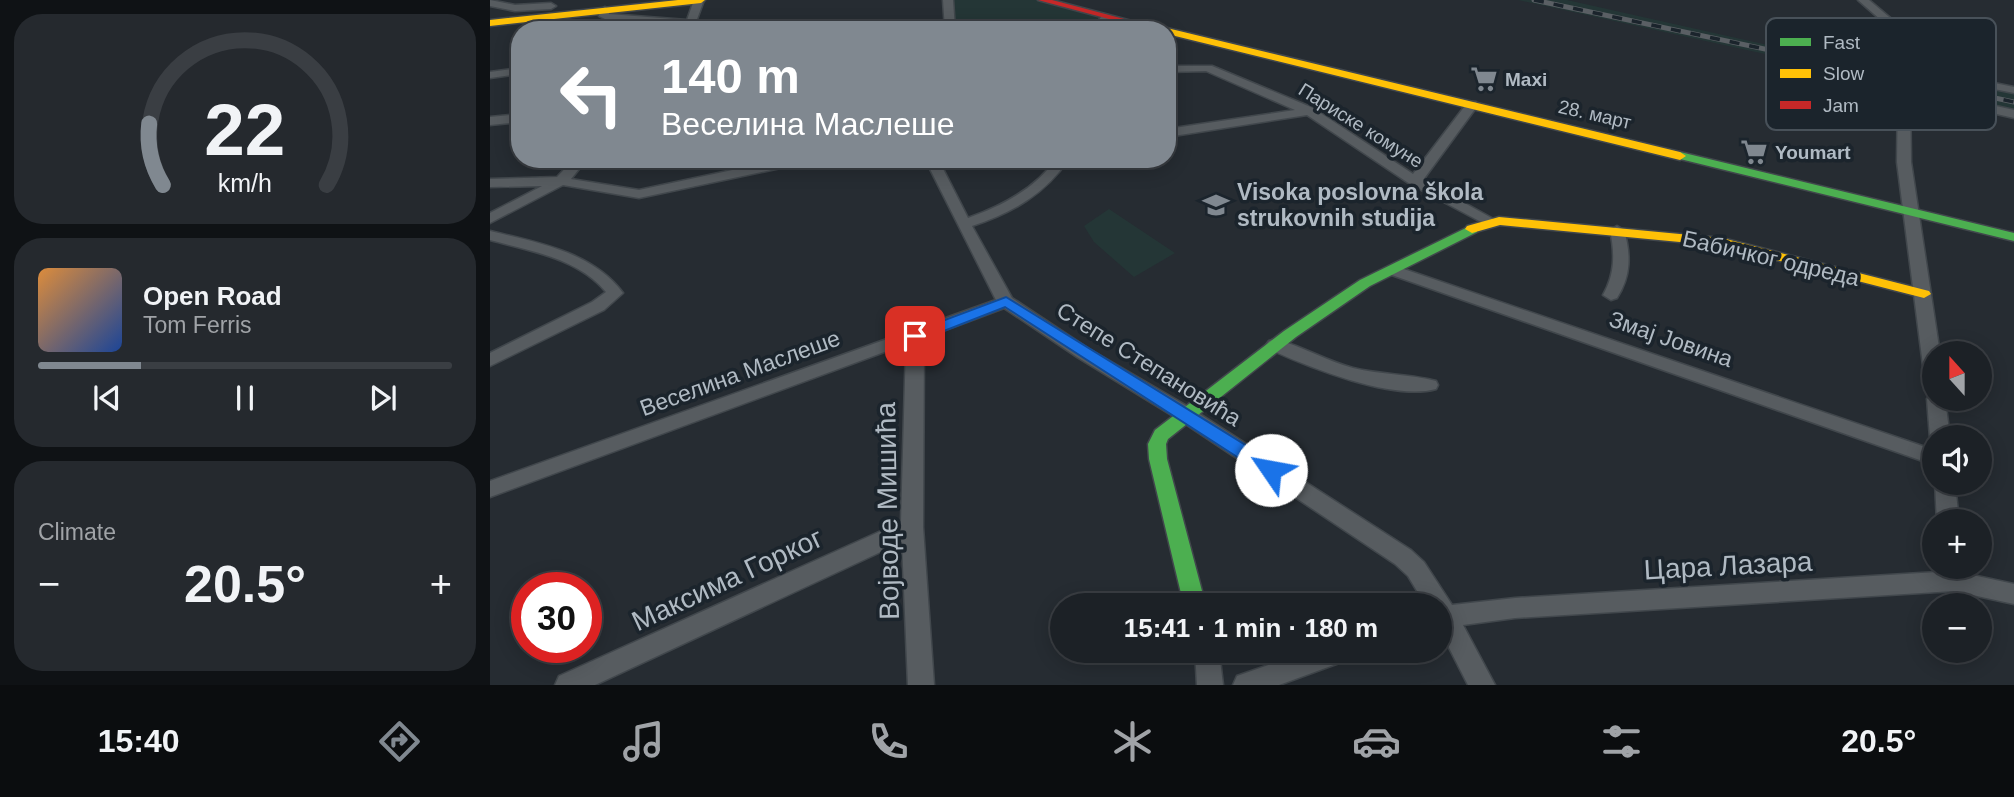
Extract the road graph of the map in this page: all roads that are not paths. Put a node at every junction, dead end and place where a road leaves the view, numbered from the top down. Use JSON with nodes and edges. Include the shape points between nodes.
{"nodes":[{"id":1,"x":699,"y":0,"type":"edge"},
{"id":2,"x":948,"y":0,"type":"edge"},
{"id":3,"x":1042,"y":0,"type":"edge"},
{"id":4,"x":1863,"y":0,"type":"edge"},
{"id":5,"x":490,"y":3,"type":"edge"},
{"id":6,"x":550,"y":8,"type":"edge"},
{"id":7,"x":606,"y":10,"type":"junction"},
{"id":8,"x":1884,"y":18,"type":"edge"},
{"id":9,"x":663,"y":21,"type":"edge"},
{"id":10,"x":692,"y":21,"type":"edge"},
{"id":11,"x":949,"y":21,"type":"edge"},
{"id":12,"x":1096,"y":21,"type":"edge"},
{"id":13,"x":490,"y":23,"type":"edge"},
{"id":14,"x":1176,"y":33,"type":"edge"},
{"id":15,"x":1176,"y":69,"type":"edge"},
{"id":16,"x":511,"y":72,"type":"edge"},
{"id":17,"x":490,"y":75,"type":"edge"},
{"id":18,"x":1996,"y":86,"type":"edge"},
{"id":19,"x":2014,"y":90,"type":"edge"},
{"id":20,"x":1472,"y":106,"type":"junction"},
{"id":21,"x":1996,"y":110,"type":"edge"},
{"id":22,"x":1309,"y":111,"type":"junction"},
{"id":23,"x":2014,"y":114,"type":"edge"},
{"id":24,"x":511,"y":119,"type":"edge"},
{"id":25,"x":490,"y":121,"type":"edge"},
{"id":26,"x":1904,"y":130,"type":"edge"},
{"id":27,"x":1176,"y":132,"type":"edge"},
{"id":28,"x":573,"y":168,"type":"edge"},
{"id":29,"x":762,"y":168,"type":"edge"},
{"id":30,"x":936,"y":168,"type":"edge"},
{"id":31,"x":1056,"y":168,"type":"edge"},
{"id":32,"x":561,"y":181,"type":"junction"},
{"id":33,"x":1415,"y":181,"type":"junction"},
{"id":34,"x":490,"y":183,"type":"edge"},
{"id":35,"x":1913,"y":214,"type":"junction"},
{"id":36,"x":490,"y":219,"type":"edge"},
{"id":37,"x":1490,"y":221,"type":"junction"},
{"id":38,"x":964,"y":224,"type":"junction"},
{"id":39,"x":1617,"y":230,"type":"junction"},
{"id":40,"x":490,"y":235,"type":"edge"},
{"id":41,"x":2014,"y":237,"type":"edge"},
{"id":42,"x":1392,"y":270,"type":"junction"},
{"id":43,"x":1611,"y":295,"type":"dead end"},
{"id":44,"x":1924,"y":295,"type":"junction"},
{"id":45,"x":1006,"y":302,"type":"junction"},
{"id":46,"x":915,"y":336,"type":"junction"},
{"id":47,"x":1929,"y":341,"type":"edge"},
{"id":48,"x":1275,"y":345,"type":"junction"},
{"id":49,"x":490,"y":360,"type":"edge"},
{"id":50,"x":1429,"y":385,"type":"dead end"},
{"id":51,"x":1185,"y":414,"type":"junction"},
{"id":52,"x":1922,"y":454,"type":"edge"},
{"id":53,"x":490,"y":489,"type":"edge"},
{"id":54,"x":912,"y":527,"type":"junction"},
{"id":55,"x":1922,"y":576,"type":"edge"},
{"id":56,"x":1969,"y":579,"type":"edge"},
{"id":57,"x":1192,"y":593,"type":"edge"},
{"id":58,"x":1431,"y":593,"type":"edge"},
{"id":59,"x":2014,"y":594,"type":"edge"},
{"id":60,"x":1452,"y":605,"type":"edge"},
{"id":61,"x":1452,"y":630,"type":"edge"},
{"id":62,"x":1208,"y":663,"type":"edge"},
{"id":63,"x":1307,"y":663,"type":"edge"},
{"id":64,"x":568,"y":685,"type":"edge"},
{"id":65,"x":921,"y":685,"type":"edge"},
{"id":66,"x":1210,"y":685,"type":"edge"},
{"id":67,"x":1246,"y":685,"type":"edge"},
{"id":68,"x":1482,"y":685,"type":"edge"}],
"edges":[{"from":1,"to":7,"type":"main road"},
{"from":1,"to":10,"type":"street"},
{"from":2,"to":11,"type":"street"},
{"from":3,"to":12,"type":"main road","name":"28. март"},
{"from":4,"to":8,"type":"street"},
{"from":5,"to":6,"type":"street"},
{"from":6,"to":7,"type":"main road"},
{"from":6,"to":13,"type":"main road"},
{"from":7,"to":9,"type":"street","via":[[607,17]]},
{"from":14,"to":20,"type":"main road","name":"28. март"},
{"from":15,"to":22,"type":"street","name":"Париске комуне","via":[[1208,68]]},
{"from":16,"to":17,"type":"street"},
{"from":18,"to":19,"type":"street"},
{"from":20,"to":33,"type":"street"},
{"from":20,"to":35,"type":"main road","name":"28. март"},
{"from":21,"to":23,"type":"street"},
{"from":22,"to":27,"type":"street"},
{"from":22,"to":33,"type":"street","name":"Париске комуне"},
{"from":24,"to":25,"type":"street"},
{"from":26,"to":35,"type":"street"},
{"from":28,"to":32,"type":"street"},
{"from":29,"to":32,"type":"street","via":[[639,194]]},
{"from":30,"to":38,"type":"street","name":"Степе Степановића"},
{"from":31,"to":38,"type":"street","via":[[1018,201]]},
{"from":32,"to":34,"type":"street"},
{"from":32,"to":36,"type":"street"},
{"from":33,"to":37,"type":"street","name":"Париске комуне"},
{"from":35,"to":41,"type":"main road","name":"28. март"},
{"from":35,"to":44,"type":"street"},
{"from":37,"to":39,"type":"main road","name":"Бабичког одреда"},
{"from":37,"to":42,"type":"main road"},
{"from":38,"to":45,"type":"street","name":"Степе Степановића"},
{"from":39,"to":43,"type":"street","via":[[1621,270]]},
{"from":39,"to":44,"type":"main road","name":"Бабичког одреда","via":[[1722,242]]},
{"from":40,"to":49,"type":"street","via":[[585,266],[615,293]]},
{"from":42,"to":48,"type":"main road","via":[[1327,307]]},
{"from":42,"to":52,"type":"street","name":"Змај Јовина"},
{"from":44,"to":47,"type":"street"},
{"from":45,"to":46,"type":"street","name":"Веселина Маслеше"},
{"from":45,"to":51,"type":"street","name":"Степе Степановића"},
{"from":46,"to":53,"type":"street","name":"Веселина Маслеше"},
{"from":46,"to":54,"type":"street","name":"Војводе Мишића"},
{"from":48,"to":50,"type":"street","via":[[1345,371],[1392,383]]},
{"from":48,"to":51,"type":"main road"},
{"from":51,"to":57,"type":"main road","via":[[1157,444]]},
{"from":51,"to":58,"type":"street","name":"Степе Степановића","via":[[1403,557]]},
{"from":54,"to":64,"type":"street","name":"Максима Горког"},
{"from":54,"to":65,"type":"street","name":"Војводе Мишића"},
{"from":55,"to":60,"type":"street","name":"Цара Лазара","via":[[1515,608]]},
{"from":56,"to":59,"type":"street","name":"Цара Лазара"},
{"from":61,"to":68,"type":"street","name":"Степе Степановића"},
{"from":62,"to":66,"type":"street"},
{"from":63,"to":67,"type":"street"}]}
